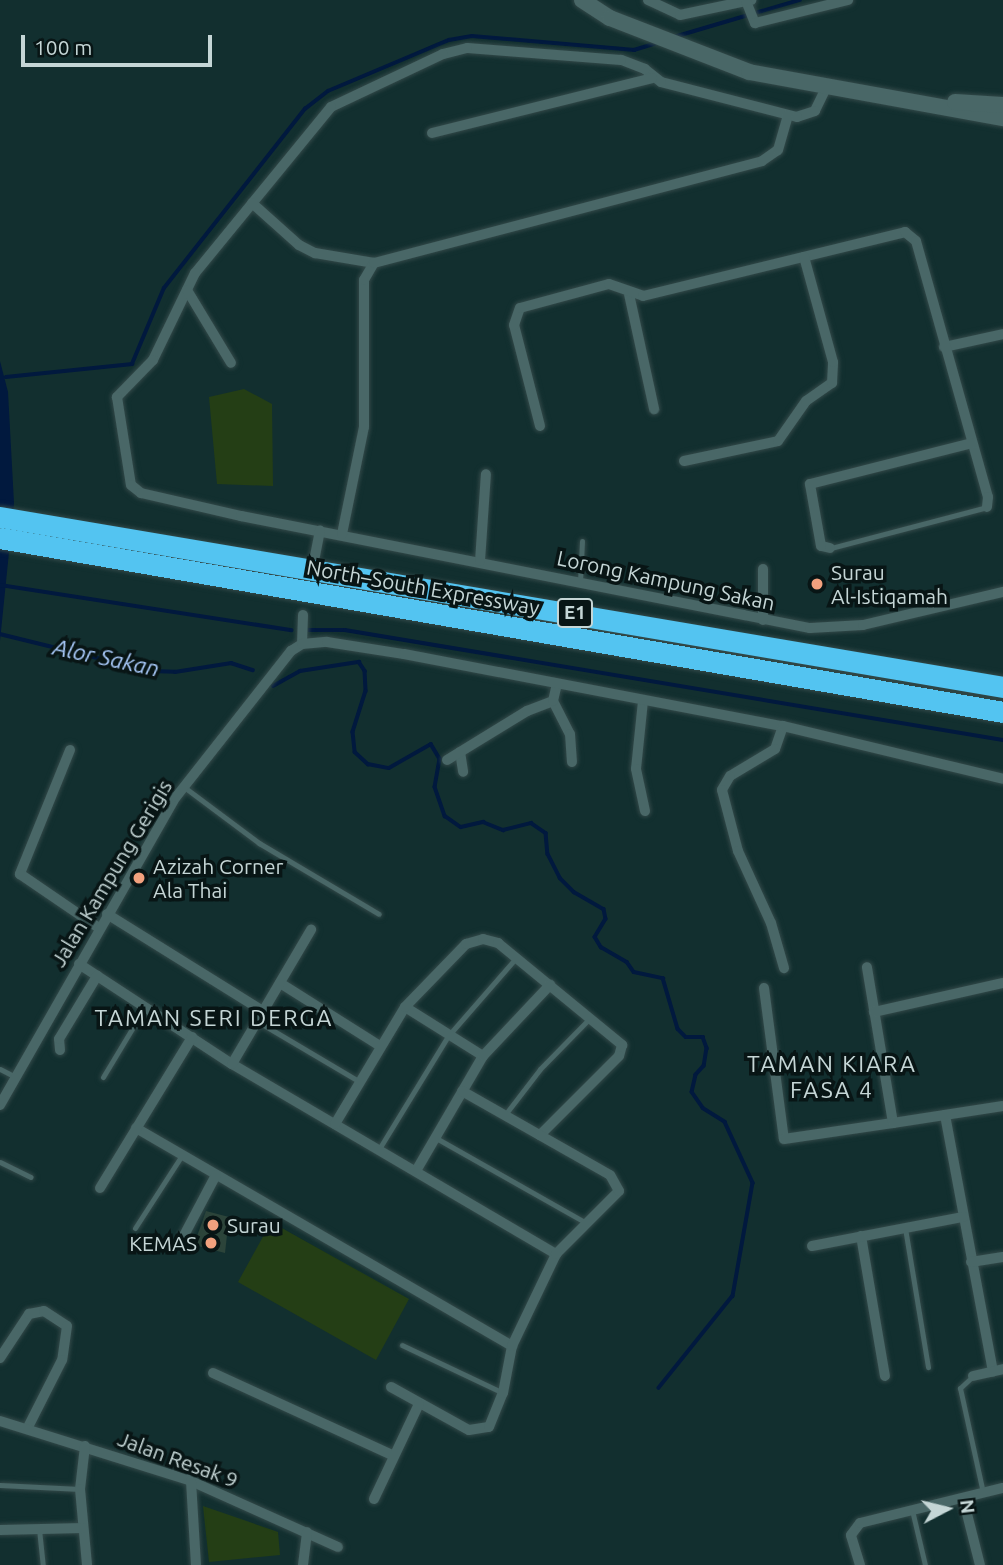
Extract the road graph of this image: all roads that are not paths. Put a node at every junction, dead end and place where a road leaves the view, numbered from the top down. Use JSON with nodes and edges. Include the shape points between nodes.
{"nodes":[{"id":1,"x":582,"y":0,"type":"edge"},
{"id":2,"x":648,"y":0,"type":"edge"},
{"id":3,"x":848,"y":0,"type":"edge"},
{"id":4,"x":748,"y":2,"type":"edge"},
{"id":5,"x":652,"y":78,"type":"junction"},
{"id":6,"x":826,"y":88,"type":"junction"},
{"id":7,"x":914,"y":102,"type":"junction"},
{"id":8,"x":1003,"y":105,"type":"edge"},
{"id":9,"x":788,"y":115,"type":"junction"},
{"id":10,"x":1003,"y":118,"type":"edge"},
{"id":11,"x":432,"y":133,"type":"dead end"},
{"id":12,"x":253,"y":203,"type":"junction"},
{"id":13,"x":804,"y":257,"type":"junction"},
{"id":14,"x":374,"y":263,"type":"junction"},
{"id":15,"x":187,"y":290,"type":"junction"},
{"id":16,"x":629,"y":294,"type":"junction"},
{"id":17,"x":1003,"y":334,"type":"edge"},
{"id":18,"x":944,"y":347,"type":"junction"},
{"id":19,"x":231,"y":363,"type":"dead end"},
{"id":20,"x":654,"y":409,"type":"dead end"},
{"id":21,"x":540,"y":426,"type":"dead end"},
{"id":22,"x":972,"y":443,"type":"junction"},
{"id":23,"x":684,"y":461,"type":"dead end"},
{"id":24,"x":486,"y":474,"type":"dead end"},
{"id":25,"x":987,"y":507,"type":"joint"},
{"id":26,"x":0,"y":517,"type":"edge"},
{"id":27,"x":320,"y":530,"type":"junction"},
{"id":28,"x":342,"y":534,"type":"junction"},
{"id":29,"x":0,"y":538,"type":"edge"},
{"id":30,"x":582,"y":541,"type":"dead end"},
{"id":31,"x":830,"y":548,"type":"joint"},
{"id":32,"x":315,"y":556,"type":"dead end"},
{"id":33,"x":480,"y":561,"type":"junction"},
{"id":34,"x":763,"y":569,"type":"dead end"},
{"id":35,"x":580,"y":582,"type":"junction"},
{"id":36,"x":1003,"y":592,"type":"edge"},
{"id":37,"x":303,"y":615,"type":"dead end"},
{"id":38,"x":763,"y":620,"type":"junction"},
{"id":39,"x":302,"y":644,"type":"junction"},
{"id":40,"x":557,"y":684,"type":"junction"},
{"id":41,"x":1003,"y":687,"type":"edge"},
{"id":42,"x":553,"y":701,"type":"junction"},
{"id":43,"x":643,"y":701,"type":"junction"},
{"id":44,"x":1003,"y":712,"type":"edge"},
{"id":45,"x":783,"y":726,"type":"junction"},
{"id":46,"x":70,"y":750,"type":"dead end"},
{"id":47,"x":460,"y":752,"type":"junction"},
{"id":48,"x":447,"y":760,"type":"dead end"},
{"id":49,"x":572,"y":762,"type":"dead end"},
{"id":50,"x":463,"y":772,"type":"dead end"},
{"id":51,"x":1003,"y":779,"type":"edge"},
{"id":52,"x":184,"y":787,"type":"junction"},
{"id":53,"x":645,"y":811,"type":"dead end"},
{"id":54,"x":107,"y":914,"type":"junction"},
{"id":55,"x":379,"y":914,"type":"dead end"},
{"id":56,"x":99,"y":928,"type":"junction"},
{"id":57,"x":311,"y":930,"type":"dead end"},
{"id":58,"x":516,"y":957,"type":"junction"},
{"id":59,"x":79,"y":964,"type":"junction"},
{"id":60,"x":867,"y":967,"type":"dead end"},
{"id":61,"x":784,"y":968,"type":"dead end"},
{"id":62,"x":97,"y":976,"type":"junction"},
{"id":63,"x":280,"y":983,"type":"junction"},
{"id":64,"x":1003,"y":983,"type":"edge"},
{"id":65,"x":550,"y":985,"type":"junction"},
{"id":66,"x":764,"y":989,"type":"dead end"},
{"id":67,"x":145,"y":1006,"type":"junction"},
{"id":68,"x":405,"y":1007,"type":"junction"},
{"id":69,"x":263,"y":1011,"type":"junction"},
{"id":70,"x":874,"y":1012,"type":"junction"},
{"id":71,"x":591,"y":1017,"type":"junction"},
{"id":72,"x":257,"y":1021,"type":"junction"},
{"id":73,"x":448,"y":1036,"type":"junction"},
{"id":74,"x":192,"y":1037,"type":"junction"},
{"id":75,"x":380,"y":1046,"type":"junction"},
{"id":76,"x":60,"y":1050,"type":"dead end"},
{"id":77,"x":484,"y":1056,"type":"junction"},
{"id":78,"x":232,"y":1064,"type":"junction"},
{"id":79,"x":0,"y":1069,"type":"edge"},
{"id":80,"x":16,"y":1077,"type":"junction"},
{"id":81,"x":103,"y":1077,"type":"dead end"},
{"id":82,"x":360,"y":1082,"type":"junction"},
{"id":83,"x":462,"y":1091,"type":"junction"},
{"id":84,"x":0,"y":1105,"type":"edge"},
{"id":85,"x":1003,"y":1105,"type":"edge"},
{"id":86,"x":945,"y":1115,"type":"junction"},
{"id":87,"x":504,"y":1116,"type":"junction"},
{"id":88,"x":893,"y":1123,"type":"junction"},
{"id":89,"x":335,"y":1124,"type":"junction"},
{"id":90,"x":136,"y":1128,"type":"junction"},
{"id":91,"x":540,"y":1135,"type":"junction"},
{"id":92,"x":435,"y":1137,"type":"junction"},
{"id":93,"x":379,"y":1149,"type":"junction"},
{"id":94,"x":183,"y":1155,"type":"junction"},
{"id":95,"x":0,"y":1162,"type":"edge"},
{"id":96,"x":416,"y":1171,"type":"junction"},
{"id":97,"x":216,"y":1175,"type":"junction"},
{"id":98,"x":30,"y":1177,"type":"dead end"},
{"id":99,"x":100,"y":1188,"type":"dead end"},
{"id":100,"x":963,"y":1217,"type":"junction"},
{"id":101,"x":589,"y":1225,"type":"junction"},
{"id":102,"x":135,"y":1228,"type":"dead end"},
{"id":103,"x":905,"y":1228,"type":"junction"},
{"id":104,"x":861,"y":1236,"type":"junction"},
{"id":105,"x":180,"y":1243,"type":"dead end"},
{"id":106,"x":812,"y":1246,"type":"dead end"},
{"id":107,"x":556,"y":1254,"type":"junction"},
{"id":108,"x":1003,"y":1257,"type":"edge"},
{"id":109,"x":971,"y":1262,"type":"junction"},
{"id":110,"x":401,"y":1345,"type":"dead end"},
{"id":111,"x":512,"y":1346,"type":"junction"},
{"id":112,"x":0,"y":1358,"type":"edge"},
{"id":113,"x":928,"y":1367,"type":"dead end"},
{"id":114,"x":998,"y":1370,"type":"edge"},
{"id":115,"x":214,"y":1373,"type":"dead end"},
{"id":116,"x":885,"y":1376,"type":"dead end"},
{"id":117,"x":974,"y":1376,"type":"joint"},
{"id":118,"x":391,"y":1387,"type":"dead end"},
{"id":119,"x":503,"y":1393,"type":"junction"},
{"id":120,"x":419,"y":1404,"type":"junction"},
{"id":121,"x":0,"y":1421,"type":"edge"},
{"id":122,"x":27,"y":1429,"type":"junction"},
{"id":123,"x":85,"y":1446,"type":"junction"},
{"id":124,"x":394,"y":1456,"type":"junction"},
{"id":125,"x":191,"y":1481,"type":"junction"},
{"id":126,"x":0,"y":1485,"type":"edge"},
{"id":127,"x":1003,"y":1488,"type":"edge"},
{"id":128,"x":80,"y":1489,"type":"junction"},
{"id":129,"x":983,"y":1493,"type":"junction"},
{"id":130,"x":964,"y":1498,"type":"junction"},
{"id":131,"x":374,"y":1499,"type":"dead end"},
{"id":132,"x":912,"y":1510,"type":"junction"},
{"id":133,"x":83,"y":1528,"type":"junction"},
{"id":134,"x":38,"y":1529,"type":"junction"},
{"id":135,"x":0,"y":1530,"type":"edge"},
{"id":136,"x":307,"y":1532,"type":"junction"},
{"id":137,"x":338,"y":1547,"type":"dead end"},
{"id":138,"x":43,"y":1565,"type":"edge"},
{"id":139,"x":87,"y":1565,"type":"edge"},
{"id":140,"x":196,"y":1565,"type":"edge"},
{"id":141,"x":303,"y":1565,"type":"edge"},
{"id":142,"x":860,"y":1565,"type":"edge"},
{"id":143,"x":925,"y":1565,"type":"edge"},
{"id":144,"x":979,"y":1565,"type":"edge"}],
"edges":[{"from":1,"to":6,"type":"main road","via":[[610,19],[717,61]]},
{"from":2,"to":4,"type":"street","via":[[680,15]]},
{"from":3,"to":4,"type":"street","via":[[755,23]]},
{"from":5,"to":9,"type":"street"},
{"from":5,"to":11,"type":"street"},
{"from":5,"to":12,"type":"street","via":[[645,69],[621,60],[482,47],[443,54],[331,107]]},
{"from":6,"to":7,"type":"main road"},
{"from":6,"to":9,"type":"street","via":[[808,117]]},
{"from":7,"to":8,"type":"main road"},
{"from":7,"to":10,"type":"main road"},
{"from":9,"to":14,"type":"street","via":[[778,150],[762,161]]},
{"from":12,"to":14,"type":"street","via":[[284,236],[307,249]]},
{"from":12,"to":15,"type":"street","via":[[195,273]]},
{"from":13,"to":16,"type":"street","via":[[643,296]]},
{"from":13,"to":18,"type":"street","via":[[898,232],[912,236]]},
{"from":13,"to":23,"type":"street","via":[[833,362],[832,383],[806,401],[778,441]]},
{"from":14,"to":28,"type":"street","via":[[364,280],[364,427]]},
{"from":15,"to":19,"type":"street"},
{"from":15,"to":27,"type":"street","name":"Lorong Kampung Sakan","via":[[153,360],[117,397],[131,485],[141,494]]},
{"from":16,"to":20,"type":"street"},
{"from":16,"to":21,"type":"street","via":[[616,285],[601,285],[516,311],[514,325]]},
{"from":17,"to":18,"type":"street"},
{"from":18,"to":22,"type":"street"},
{"from":22,"to":25,"type":"street","via":[[989,497]]},
{"from":22,"to":31,"type":"street","via":[[810,484],[821,546]]},
{"from":24,"to":33,"type":"street"},
{"from":25,"to":31,"type":"lane"},
{"from":26,"to":41,"type":"highway","name":"North–South Expressway","number":"E1"},
{"from":27,"to":28,"type":"street","name":"Lorong Kampung Sakan"},
{"from":27,"to":32,"type":"street"},
{"from":28,"to":33,"type":"street","name":"Lorong Kampung Sakan"},
{"from":29,"to":44,"type":"highway","name":"North–South Expressway","number":"E1"},
{"from":30,"to":35,"type":"lane"},
{"from":33,"to":35,"type":"street","name":"Lorong Kampung Sakan"},
{"from":34,"to":38,"type":"street"},
{"from":35,"to":38,"type":"street","name":"Lorong Kampung Sakan"},
{"from":36,"to":38,"type":"street","name":"Lorong Kampung Sakan","via":[[843,628]]},
{"from":37,"to":39,"type":"street"},
{"from":39,"to":40,"type":"street","via":[[327,642],[404,653]]},
{"from":39,"to":52,"type":"street","name":"Jalan Kampung Gerigis","via":[[290,651]]},
{"from":40,"to":42,"type":"street"},
{"from":40,"to":43,"type":"street"},
{"from":42,"to":47,"type":"street"},
{"from":42,"to":49,"type":"street","via":[[570,734]]},
{"from":43,"to":45,"type":"street"},
{"from":43,"to":53,"type":"street","via":[[636,769]]},
{"from":45,"to":51,"type":"street"},
{"from":45,"to":61,"type":"street","via":[[775,749],[730,776],[722,790],[738,851],[771,923]]},
{"from":46,"to":56,"type":"street","via":[[20,874]]},
{"from":47,"to":48,"type":"street"},
{"from":47,"to":50,"type":"street"},
{"from":52,"to":54,"type":"street","name":"Jalan Kampung Gerigis"},
{"from":52,"to":55,"type":"lane","via":[[259,843]]},
{"from":54,"to":56,"type":"street","name":"Jalan Kampung Gerigis"},
{"from":54,"to":69,"type":"street"},
{"from":56,"to":59,"type":"street","name":"Jalan Kampung Gerigis"},
{"from":57,"to":63,"type":"street"},
{"from":58,"to":65,"type":"street"},
{"from":58,"to":68,"type":"street","via":[[490,940],[466,944]]},
{"from":58,"to":73,"type":"lane"},
{"from":59,"to":62,"type":"street"},
{"from":59,"to":80,"type":"street","name":"Jalan Kampung Gerigis"},
{"from":60,"to":70,"type":"street"},
{"from":62,"to":67,"type":"street"},
{"from":62,"to":76,"type":"street","via":[[59,1039]]},
{"from":63,"to":69,"type":"street"},
{"from":63,"to":75,"type":"street"},
{"from":64,"to":70,"type":"street"},
{"from":65,"to":71,"type":"street"},
{"from":65,"to":77,"type":"street"},
{"from":66,"to":88,"type":"street","via":[[784,1139]]},
{"from":67,"to":74,"type":"street"},
{"from":67,"to":81,"type":"lane"},
{"from":68,"to":73,"type":"street"},
{"from":68,"to":75,"type":"street"},
{"from":69,"to":72,"type":"street"},
{"from":70,"to":88,"type":"street"},
{"from":71,"to":87,"type":"lane","via":[[540,1069]]},
{"from":71,"to":91,"type":"street","via":[[619,1040],[622,1050]]},
{"from":72,"to":78,"type":"street"},
{"from":72,"to":82,"type":"lane"},
{"from":73,"to":77,"type":"street"},
{"from":73,"to":93,"type":"lane"},
{"from":74,"to":78,"type":"street"},
{"from":74,"to":90,"type":"street"},
{"from":75,"to":82,"type":"street"},
{"from":77,"to":83,"type":"street"},
{"from":78,"to":89,"type":"street"},
{"from":79,"to":80,"type":"lane"},
{"from":80,"to":84,"type":"street","name":"Jalan Kampung Gerigis"},
{"from":82,"to":89,"type":"street"},
{"from":83,"to":87,"type":"street"},
{"from":83,"to":92,"type":"street"},
{"from":85,"to":86,"type":"street"},
{"from":86,"to":88,"type":"street"},
{"from":86,"to":100,"type":"street"},
{"from":87,"to":91,"type":"street"},
{"from":89,"to":93,"type":"street"},
{"from":90,"to":94,"type":"street"},
{"from":90,"to":99,"type":"street"},
{"from":91,"to":101,"type":"street","via":[[616,1180],[619,1191],[615,1199]]},
{"from":92,"to":96,"type":"street"},
{"from":92,"to":101,"type":"lane"},
{"from":93,"to":96,"type":"street"},
{"from":94,"to":97,"type":"street"},
{"from":94,"to":102,"type":"lane"},
{"from":95,"to":98,"type":"lane"},
{"from":96,"to":107,"type":"street"},
{"from":97,"to":105,"type":"street"},
{"from":97,"to":111,"type":"street"},
{"from":100,"to":103,"type":"street"},
{"from":100,"to":109,"type":"street"},
{"from":101,"to":107,"type":"street"},
{"from":103,"to":104,"type":"street"},
{"from":103,"to":113,"type":"lane"},
{"from":104,"to":106,"type":"street"},
{"from":104,"to":116,"type":"street"},
{"from":107,"to":111,"type":"street"},
{"from":108,"to":109,"type":"street"},
{"from":109,"to":114,"type":"street"},
{"from":110,"to":119,"type":"lane"},
{"from":111,"to":119,"type":"street"},
{"from":112,"to":122,"type":"street","via":[[29,1314],[44,1311],[67,1325],[62,1360]]},
{"from":114,"to":117,"type":"street"},
{"from":115,"to":124,"type":"street"},
{"from":117,"to":129,"type":"lane","via":[[960,1388]]},
{"from":118,"to":120,"type":"street"},
{"from":119,"to":120,"type":"street","via":[[494,1421],[484,1431],[469,1430]]},
{"from":120,"to":124,"type":"street"},
{"from":121,"to":122,"type":"street","name":"Jalan Resak 9"},
{"from":122,"to":123,"type":"street","name":"Jalan Resak 9"},
{"from":123,"to":125,"type":"street","name":"Jalan Resak 9"},
{"from":123,"to":128,"type":"street"},
{"from":124,"to":131,"type":"street"},
{"from":125,"to":136,"type":"street","name":"Jalan Resak 9"},
{"from":125,"to":140,"type":"street"},
{"from":126,"to":128,"type":"lane"},
{"from":127,"to":129,"type":"street"},
{"from":128,"to":133,"type":"street"},
{"from":129,"to":130,"type":"street"},
{"from":130,"to":132,"type":"street"},
{"from":130,"to":144,"type":"street"},
{"from":132,"to":142,"type":"street","via":[[855,1527],[851,1535]]},
{"from":132,"to":143,"type":"lane"},
{"from":133,"to":134,"type":"street"},
{"from":133,"to":139,"type":"street"},
{"from":134,"to":135,"type":"street"},
{"from":134,"to":138,"type":"lane"},
{"from":136,"to":137,"type":"street","name":"Jalan Resak 9"},
{"from":136,"to":141,"type":"street"}]}
